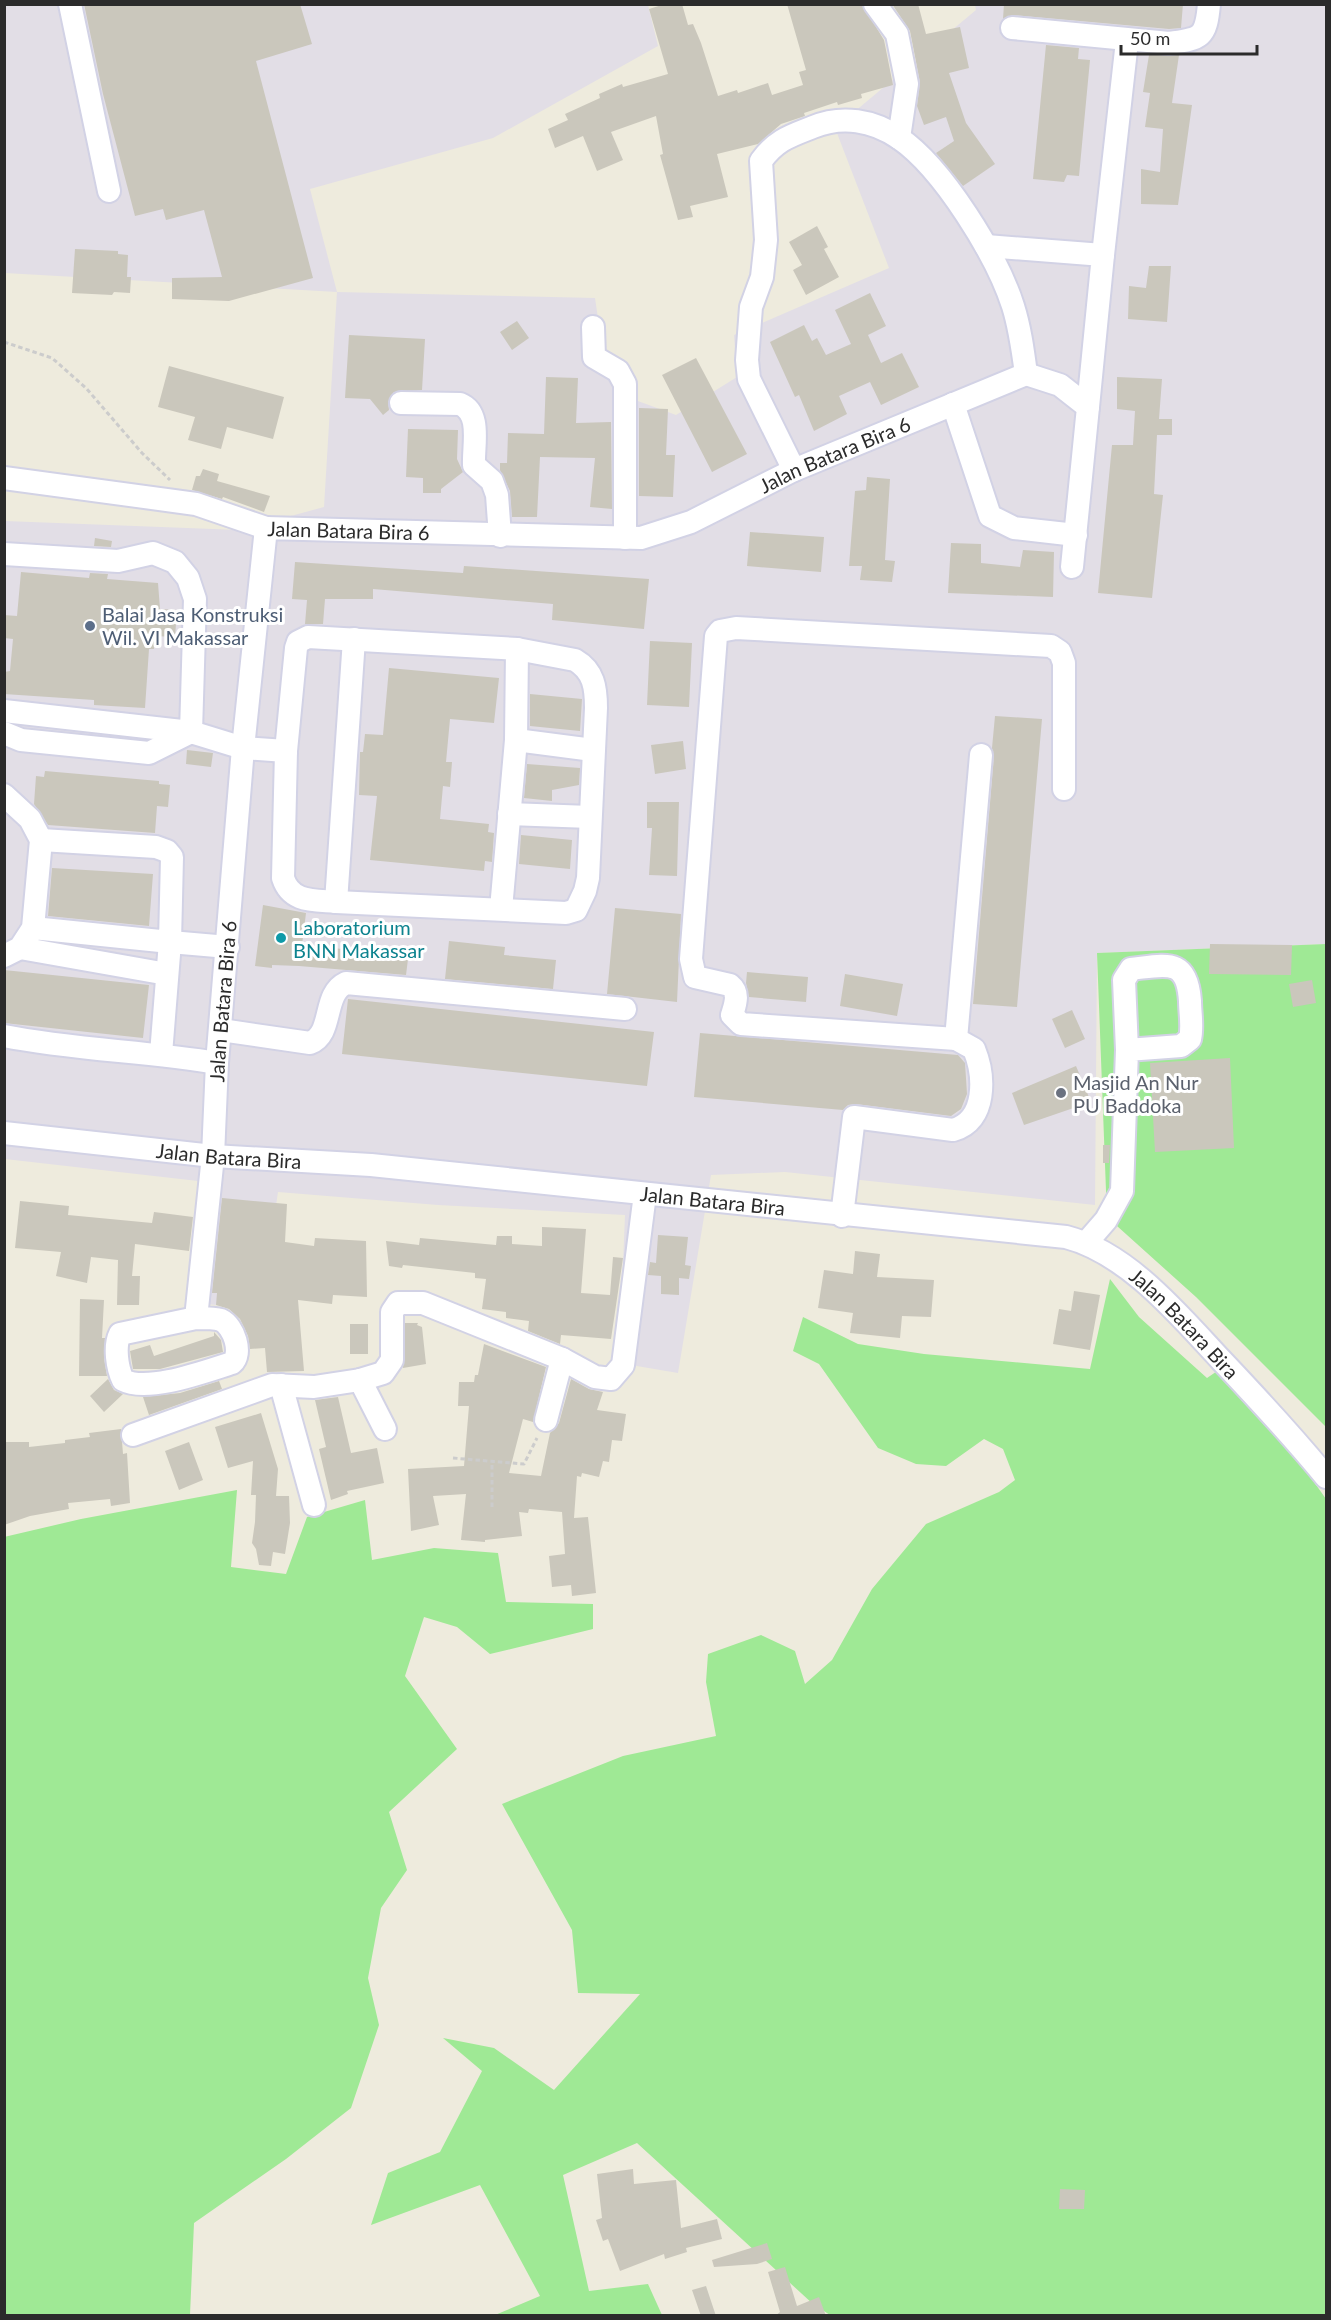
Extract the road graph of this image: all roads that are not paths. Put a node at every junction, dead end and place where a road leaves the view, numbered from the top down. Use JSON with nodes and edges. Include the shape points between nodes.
{"nodes":[{"id":1,"x":70,"y":4,"type":"edge"},
{"id":2,"x":875,"y":4,"type":"edge"},
{"id":3,"x":1209,"y":4,"type":"edge"},
{"id":4,"x":1012,"y":28,"type":"dead end"},
{"id":5,"x":1127,"y":41,"type":"junction"},
{"id":6,"x":899,"y":138,"type":"junction"},
{"id":7,"x":109,"y":191,"type":"dead end"},
{"id":8,"x":986,"y":246,"type":"junction"},
{"id":9,"x":1103,"y":255,"type":"junction"},
{"id":10,"x":593,"y":327,"type":"dead end"},
{"id":11,"x":1026,"y":374,"type":"junction"},
{"id":12,"x":401,"y":403,"type":"dead end"},
{"id":13,"x":953,"y":404,"type":"junction"},
{"id":14,"x":1088,"y":407,"type":"junction"},
{"id":15,"x":794,"y":470,"type":"junction"},
{"id":16,"x":4,"y":478,"type":"edge"},
{"id":17,"x":266,"y":528,"type":"junction"},
{"id":18,"x":1076,"y":535,"type":"junction"},
{"id":19,"x":500,"y":536,"type":"junction"},
{"id":20,"x":626,"y":538,"type":"junction"},
{"id":21,"x":4,"y":554,"type":"edge"},
{"id":22,"x":1072,"y":567,"type":"dead end"},
{"id":23,"x":354,"y":639,"type":"junction"},
{"id":24,"x":517,"y":648,"type":"junction"},
{"id":25,"x":4,"y":711,"type":"edge"},
{"id":26,"x":191,"y":732,"type":"junction"},
{"id":27,"x":4,"y":733,"type":"edge"},
{"id":28,"x":516,"y":740,"type":"junction"},
{"id":29,"x":243,"y":748,"type":"junction"},
{"id":30,"x":593,"y":750,"type":"junction"},
{"id":31,"x":286,"y":751,"type":"junction"},
{"id":32,"x":981,"y":755,"type":"dead end"},
{"id":33,"x":1064,"y":789,"type":"dead end"},
{"id":34,"x":4,"y":795,"type":"edge"},
{"id":35,"x":509,"y":814,"type":"junction"},
{"id":36,"x":590,"y":817,"type":"junction"},
{"id":37,"x":41,"y":840,"type":"junction"},
{"id":38,"x":336,"y":902,"type":"junction"},
{"id":39,"x":501,"y":909,"type":"junction"},
{"id":40,"x":33,"y":928,"type":"junction"},
{"id":41,"x":170,"y":942,"type":"junction"},
{"id":42,"x":228,"y":947,"type":"junction"},
{"id":43,"x":12,"y":952,"type":"edge"},
{"id":44,"x":167,"y":974,"type":"junction"},
{"id":45,"x":625,"y":1009,"type":"dead end"},
{"id":46,"x":221,"y":1030,"type":"junction"},
{"id":47,"x":4,"y":1036,"type":"edge"},
{"id":48,"x":956,"y":1039,"type":"junction"},
{"id":49,"x":1126,"y":1050,"type":"dead end"},
{"id":50,"x":161,"y":1054,"type":"junction"},
{"id":51,"x":217,"y":1064,"type":"junction"},
{"id":52,"x":4,"y":1133,"type":"edge"},
{"id":53,"x":213,"y":1156,"type":"junction"},
{"id":54,"x":645,"y":1194,"type":"junction"},
{"id":55,"x":842,"y":1216,"type":"junction"},
{"id":56,"x":1086,"y":1242,"type":"junction"},
{"id":57,"x":196,"y":1318,"type":"junction"},
{"id":58,"x":562,"y":1359,"type":"junction"},
{"id":59,"x":360,"y":1380,"type":"junction"},
{"id":60,"x":281,"y":1385,"type":"junction"},
{"id":61,"x":546,"y":1420,"type":"road end"},
{"id":62,"x":385,"y":1429,"type":"dead end"},
{"id":63,"x":133,"y":1435,"type":"dead end"},
{"id":64,"x":1326,"y":1477,"type":"edge"},
{"id":65,"x":314,"y":1505,"type":"dead end"}],
"edges":[{"from":1,"to":7,"type":"street"},
{"from":2,"to":6,"type":"street","via":[[897,34],[907,84]]},
{"from":3,"to":5,"type":"street","via":[[1207,24],[1194,40],[1169,44]]},
{"from":4,"to":5,"type":"street"},
{"from":5,"to":9,"type":"street"},
{"from":6,"to":8,"type":"street","via":[[931,166]]},
{"from":6,"to":15,"type":"street","via":[[872,124],[846,118],[822,123],[776,143],[761,162],[766,240],[762,277],[751,307],[749,379]]},
{"from":8,"to":9,"type":"street"},
{"from":8,"to":11,"type":"street","via":[[1013,306]]},
{"from":9,"to":14,"type":"street"},
{"from":10,"to":20,"type":"street","via":[[594,357],[618,371],[625,384]]},
{"from":11,"to":13,"type":"street","name":"Jalan Batara Bira 6"},
{"from":11,"to":14,"type":"street","via":[[1060,385]]},
{"from":12,"to":19,"type":"street","via":[[468,407],[473,414],[474,465],[492,481]]},
{"from":13,"to":15,"type":"street","name":"Jalan Batara Bira 6"},
{"from":13,"to":18,"type":"street","via":[[990,516],[1014,528]]},
{"from":14,"to":18,"type":"street"},
{"from":15,"to":20,"type":"street","name":"Jalan Batara Bira 6","via":[[691,522],[649,536]]},
{"from":16,"to":17,"type":"street","via":[[196,504]]},
{"from":17,"to":19,"type":"street","name":"Jalan Batara Bira 6"},
{"from":17,"to":29,"type":"street","name":"Jalan Batara Bira 6"},
{"from":18,"to":22,"type":"street"},
{"from":19,"to":20,"type":"street","name":"Jalan Batara Bira 6"},
{"from":21,"to":26,"type":"street","via":[[118,561],[153,553],[175,562],[188,578],[195,598]]},
{"from":23,"to":24,"type":"street"},
{"from":23,"to":31,"type":"street","via":[[309,637],[298,642]]},
{"from":23,"to":38,"type":"street"},
{"from":24,"to":28,"type":"street"},
{"from":24,"to":30,"type":"street","via":[[576,660],[588,670],[596,688]]},
{"from":25,"to":26,"type":"street"},
{"from":26,"to":27,"type":"street","via":[[149,753],[21,740]]},
{"from":26,"to":29,"type":"street"},
{"from":28,"to":30,"type":"street"},
{"from":28,"to":35,"type":"street"},
{"from":29,"to":31,"type":"street"},
{"from":29,"to":42,"type":"street","name":"Jalan Batara Bira 6"},
{"from":30,"to":36,"type":"street"},
{"from":31,"to":38,"type":"street","via":[[285,886],[304,900]]},
{"from":32,"to":48,"type":"street"},
{"from":33,"to":48,"type":"street","via":[[1065,663],[1060,652],[1051,646],[736,628],[720,631],[716,636],[691,959],[695,977],[735,989],[732,1015],[741,1024]]},
{"from":34,"to":37,"type":"street","via":[[30,819]]},
{"from":35,"to":36,"type":"street"},
{"from":35,"to":39,"type":"street"},
{"from":36,"to":39,"type":"street","via":[[588,878],[576,910],[566,913]]},
{"from":37,"to":40,"type":"street"},
{"from":37,"to":41,"type":"street","via":[[156,847],[167,851],[172,857]]},
{"from":38,"to":39,"type":"street"},
{"from":40,"to":41,"type":"street"},
{"from":40,"to":43,"type":"street"},
{"from":41,"to":42,"type":"street"},
{"from":41,"to":44,"type":"street"},
{"from":42,"to":46,"type":"street","name":"Jalan Batara Bira 6"},
{"from":43,"to":44,"type":"street"},
{"from":44,"to":50,"type":"street"},
{"from":45,"to":46,"type":"street","via":[[346,983],[336,990],[318,1040],[310,1043]]},
{"from":46,"to":51,"type":"street","name":"Jalan Batara Bira 6"},
{"from":47,"to":50,"type":"street"},
{"from":48,"to":55,"type":"street","via":[[974,1049],[977,1056],[980,1095],[972,1120],[953,1130],[854,1117]]},
{"from":49,"to":56,"type":"street","via":[[1122,1191],[1106,1220]]},
{"from":50,"to":51,"type":"street"},
{"from":51,"to":53,"type":"street","name":"Jalan Batara Bira 6"},
{"from":52,"to":53,"type":"street","name":"Jalan Batara Bira"},
{"from":53,"to":54,"type":"street","name":"Jalan Batara Bira","via":[[371,1165]]},
{"from":53,"to":57,"type":"street","name":"Jalan Batara Bira 6"},
{"from":54,"to":55,"type":"street","name":"Jalan Batara Bira"},
{"from":54,"to":58,"type":"street","via":[[621,1371],[606,1380]]},
{"from":55,"to":56,"type":"street","name":"Jalan Batara Bira"},
{"from":56,"to":64,"type":"street","name":"Jalan Batara Bira","via":[[1111,1256],[1170,1306],[1288,1430]]},
{"from":57,"to":57,"type":"street","via":[[120,1334],[118,1360],[123,1380],[137,1385],[155,1384],[235,1361],[237,1347],[228,1326],[222,1320]]},
{"from":58,"to":59,"type":"street","via":[[423,1303],[398,1303],[392,1312],[390,1365],[383,1373]]},
{"from":58,"to":61,"type":"street"},
{"from":59,"to":60,"type":"street","via":[[314,1387]]},
{"from":59,"to":62,"type":"street"},
{"from":60,"to":63,"type":"street"},
{"from":60,"to":65,"type":"street"}]}
